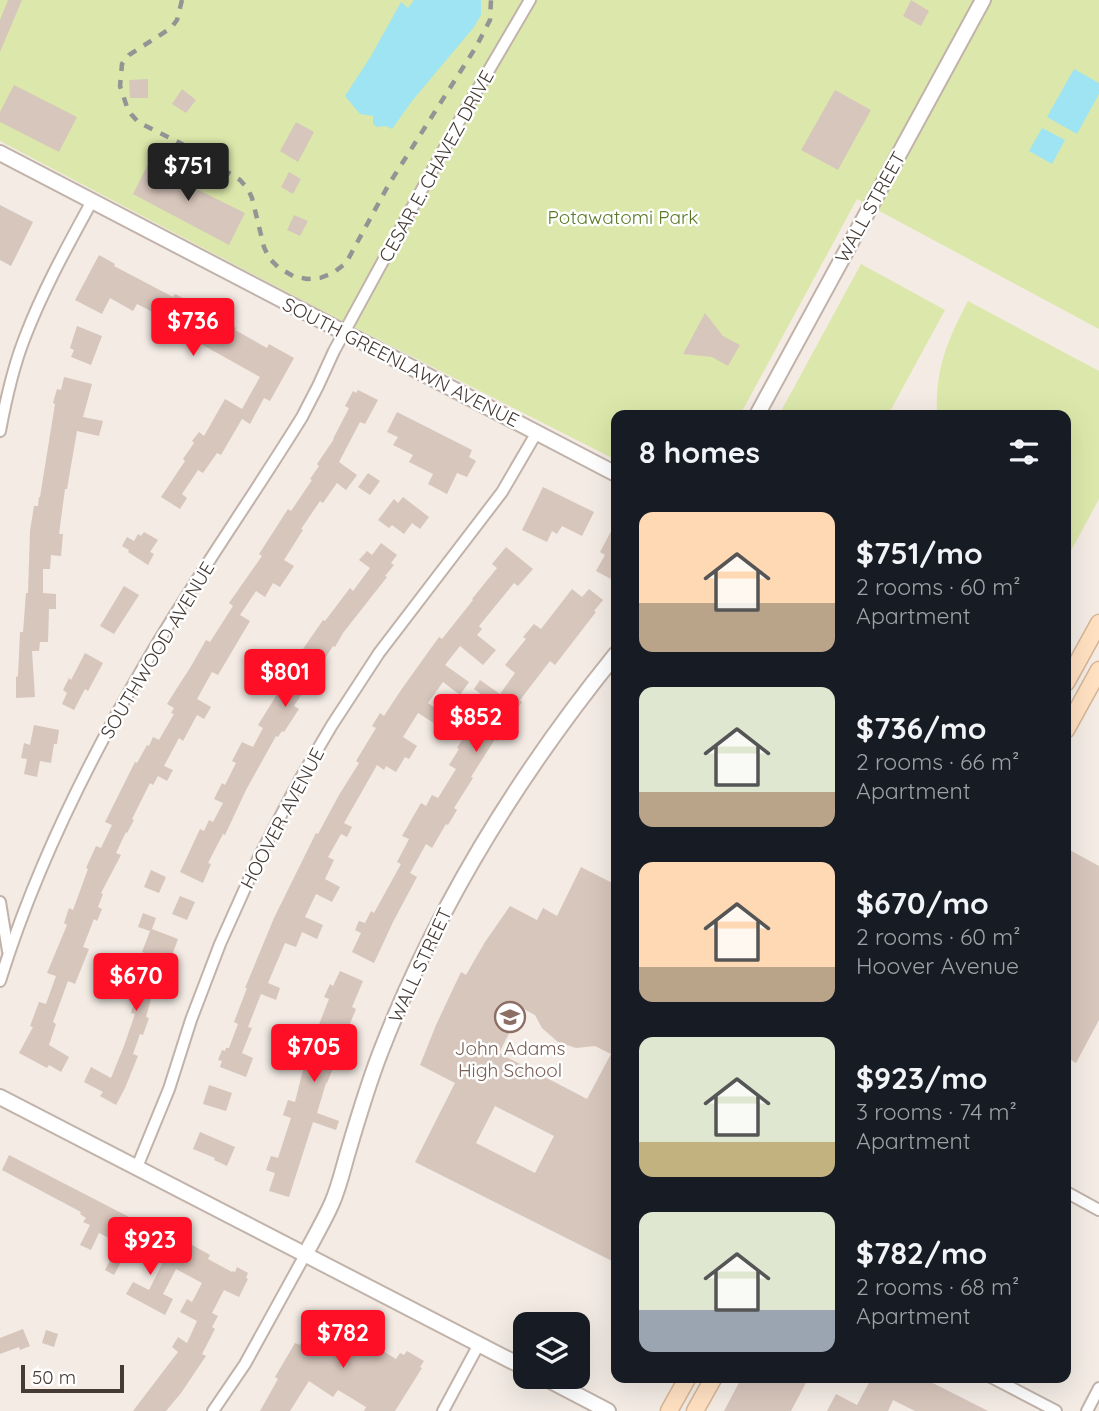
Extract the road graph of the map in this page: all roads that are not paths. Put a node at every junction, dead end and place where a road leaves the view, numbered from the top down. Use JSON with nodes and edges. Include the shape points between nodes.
{"nodes":[{"id":1,"x":530,"y":0,"type":"edge"},
{"id":2,"x":983,"y":0,"type":"edge"},
{"id":3,"x":0,"y":153,"type":"edge"},
{"id":4,"x":92,"y":201,"type":"junction"},
{"id":5,"x":344,"y":333,"type":"junction"},
{"id":6,"x":760,"y":410,"type":"edge"},
{"id":7,"x":0,"y":431,"type":"edge"},
{"id":8,"x":537,"y":432,"type":"junction"},
{"id":9,"x":611,"y":471,"type":"edge"},
{"id":10,"x":1099,"y":623,"type":"edge"},
{"id":11,"x":611,"y":660,"type":"edge"},
{"id":12,"x":1099,"y":670,"type":"edge"},
{"id":13,"x":1071,"y":674,"type":"edge"},
{"id":14,"x":1071,"y":721,"type":"edge"},
{"id":15,"x":0,"y":902,"type":"edge"},
{"id":16,"x":9,"y":954,"type":"junction"},
{"id":17,"x":0,"y":981,"type":"edge"},
{"id":18,"x":0,"y":1097,"type":"edge"},
{"id":19,"x":137,"y":1167,"type":"junction"},
{"id":20,"x":1071,"y":1195,"type":"edge"},
{"id":21,"x":1099,"y":1210,"type":"edge"},
{"id":22,"x":305,"y":1255,"type":"junction"},
{"id":23,"x":479,"y":1344,"type":"junction"},
{"id":24,"x":513,"y":1362,"type":"edge"},
{"id":25,"x":685,"y":1383,"type":"edge"},
{"id":26,"x":711,"y":1383,"type":"edge"},
{"id":27,"x":1002,"y":1383,"type":"edge"},
{"id":28,"x":1099,"y":1388,"type":"edge"},
{"id":29,"x":566,"y":1389,"type":"edge"},
{"id":30,"x":213,"y":1411,"type":"edge"},
{"id":31,"x":443,"y":1411,"type":"edge"},
{"id":32,"x":608,"y":1411,"type":"edge"},
{"id":33,"x":669,"y":1411,"type":"edge"},
{"id":34,"x":695,"y":1411,"type":"edge"},
{"id":35,"x":1056,"y":1411,"type":"edge"},
{"id":36,"x":1087,"y":1411,"type":"edge"}],
"edges":[{"from":1,"to":5,"type":"street","name":"CESAR E. CHAVEZ DRIVE"},
{"from":2,"to":6,"type":"street","name":"WALL STREET"},
{"from":3,"to":4,"type":"street","name":"SOUTH GREENLAWN AVENUE"},
{"from":4,"to":5,"type":"street","name":"SOUTH GREENLAWN AVENUE"},
{"from":4,"to":7,"type":"street","via":[[24,339]]},
{"from":5,"to":8,"type":"street","name":"SOUTH GREENLAWN AVENUE"},
{"from":5,"to":16,"type":"street","name":"SOUTHWOOD AVENUE","via":[[302,417],[149,656],[110,727],[49,848]]},
{"from":8,"to":9,"type":"street","name":"SOUTH GREENLAWN AVENUE"},
{"from":8,"to":19,"type":"street","name":"HOOVER AVENUE","via":[[502,492],[379,653],[299,781],[220,944]]},
{"from":10,"to":13,"type":"main road"},
{"from":11,"to":22,"type":"street","name":"WALL STREET","via":[[555,733],[489,831],[455,892],[408,985],[362,1104],[333,1201]]},
{"from":12,"to":14,"type":"main road"},
{"from":15,"to":16,"type":"street"},
{"from":16,"to":17,"type":"street","name":"SOUTHWOOD AVENUE"},
{"from":18,"to":19,"type":"street"},
{"from":19,"to":22,"type":"street"},
{"from":20,"to":21,"type":"street"},
{"from":22,"to":23,"type":"street"},
{"from":22,"to":30,"type":"street","name":"WALL STREET","via":[[245,1364]]},
{"from":23,"to":24,"type":"street"},
{"from":23,"to":31,"type":"street"},
{"from":25,"to":33,"type":"main road"},
{"from":26,"to":34,"type":"main road"},
{"from":27,"to":35,"type":"street"},
{"from":28,"to":36,"type":"street"},
{"from":29,"to":32,"type":"street"}]}
